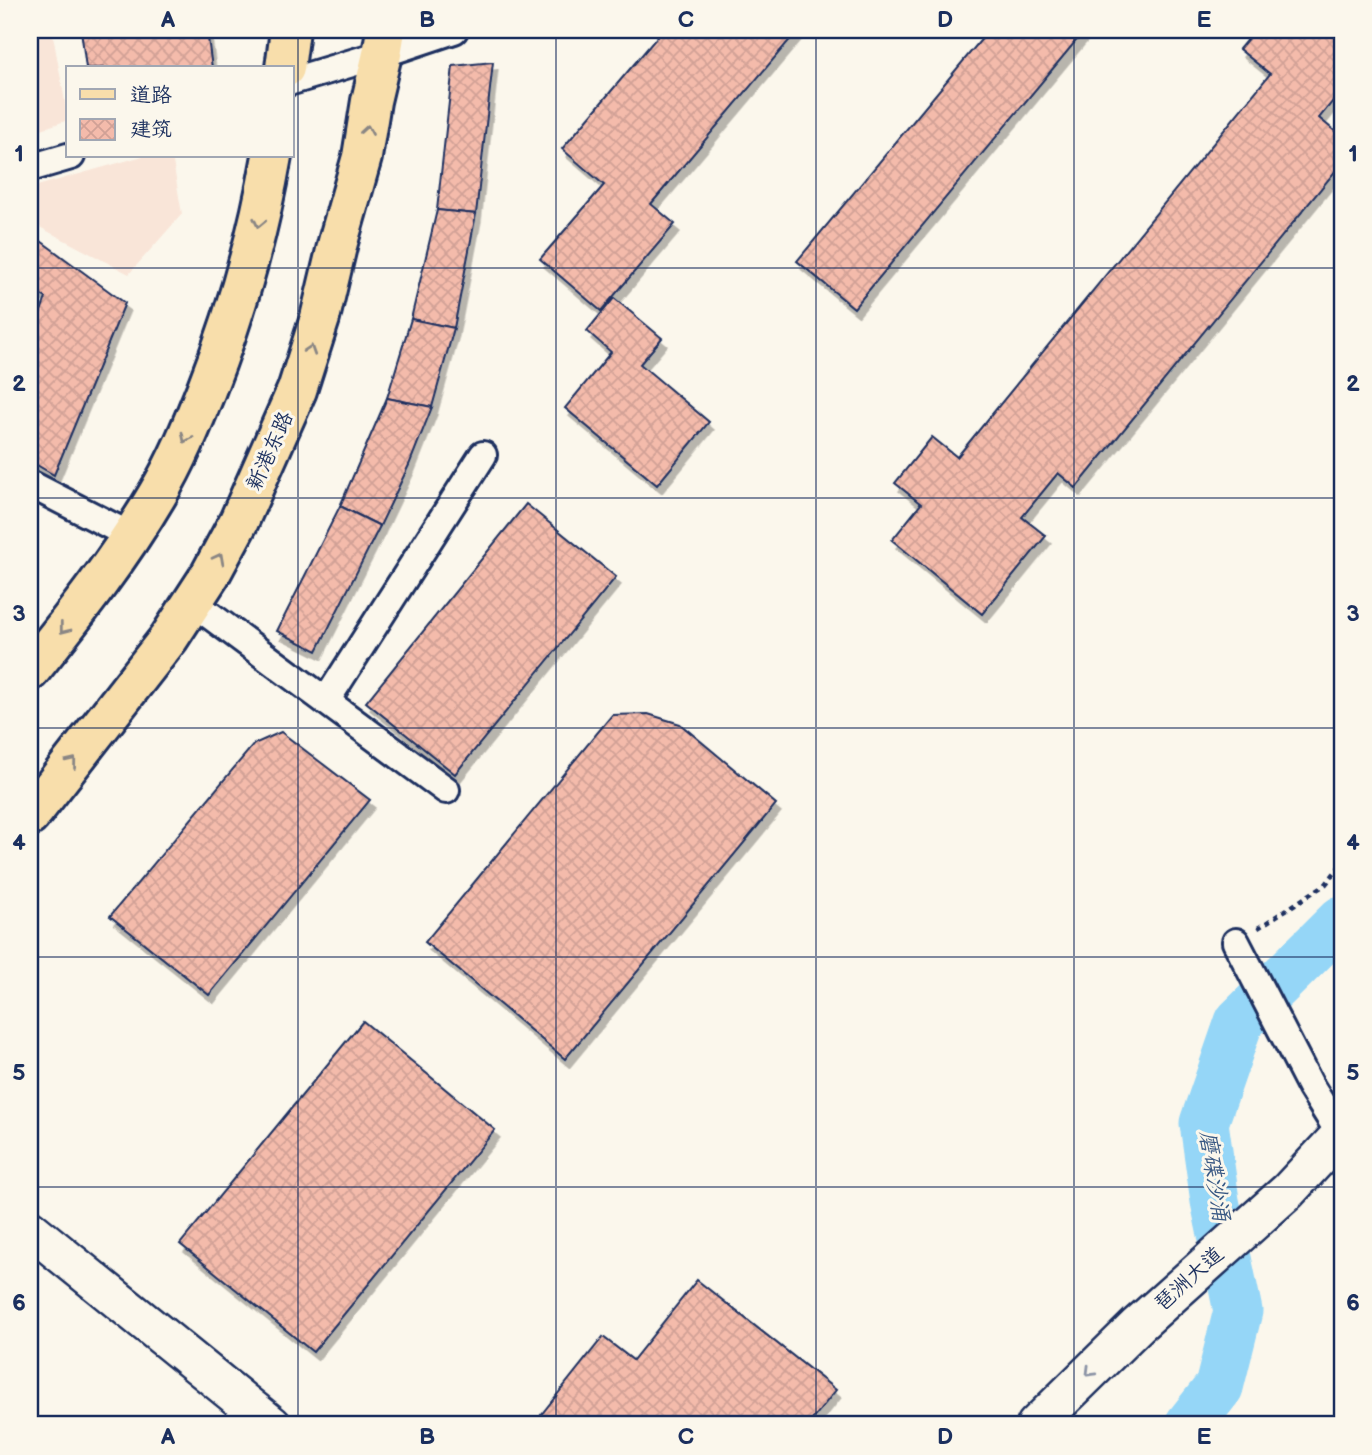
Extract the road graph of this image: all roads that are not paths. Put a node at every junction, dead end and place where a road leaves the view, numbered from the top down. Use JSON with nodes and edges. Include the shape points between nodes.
{"nodes":[{"id":1,"x":290,"y":30,"type":"edge"},
{"id":2,"x":454,"y":30,"type":"edge"},
{"id":3,"x":384,"y":42,"type":"edge"},
{"id":4,"x":285,"y":66,"type":"edge"},
{"id":5,"x":294,"y":80,"type":"edge"},
{"id":6,"x":66,"y":157,"type":"edge"},
{"id":7,"x":272,"y":158,"type":"edge"},
{"id":8,"x":30,"y":168,"type":"edge"},
{"id":9,"x":483,"y":454,"type":"dead end"},
{"id":10,"x":30,"y":484,"type":"edge"},
{"id":11,"x":131,"y":536,"type":"junction"},
{"id":12,"x":192,"y":602,"type":"junction"},
{"id":13,"x":30,"y":671,"type":"edge"},
{"id":14,"x":326,"y":701,"type":"junction"},
{"id":15,"x":446,"y":790,"type":"dead end"},
{"id":16,"x":30,"y":816,"type":"edge"},
{"id":17,"x":1236,"y":942,"type":"road end"},
{"id":18,"x":1342,"y":1135,"type":"edge"},
{"id":19,"x":30,"y":1230,"type":"edge"},
{"id":20,"x":272,"y":1425,"type":"edge"},
{"id":21,"x":1036,"y":1425,"type":"edge"}],
"edges":[{"from":1,"to":4,"type":"main road"},
{"from":2,"to":3,"type":"street"},
{"from":3,"to":5,"type":"street"},
{"from":12,"to":3,"type":"main road","name":"新港东路","one_way":true,"via":[[239,521],[297,390],[362,157]]},
{"from":6,"to":8,"type":"street"},
{"from":7,"to":11,"type":"main road","one_way":true,"via":[[246,278],[221,353],[191,428]]},
{"from":9,"to":14,"type":"street"},
{"from":10,"to":11,"type":"street"},
{"from":11,"to":13,"type":"main road","one_way":true},
{"from":12,"to":14,"type":"street"},
{"from":16,"to":12,"type":"main road","name":"新港东路","one_way":true,"via":[[149,665]]},
{"from":14,"to":15,"type":"street"},
{"from":17,"to":18,"type":"street","via":[[1311,1087]]},
{"from":18,"to":21,"type":"street","name":"琶洲大道","one_way":true,"via":[[1288,1191]]},
{"from":19,"to":20,"type":"street"}]}
